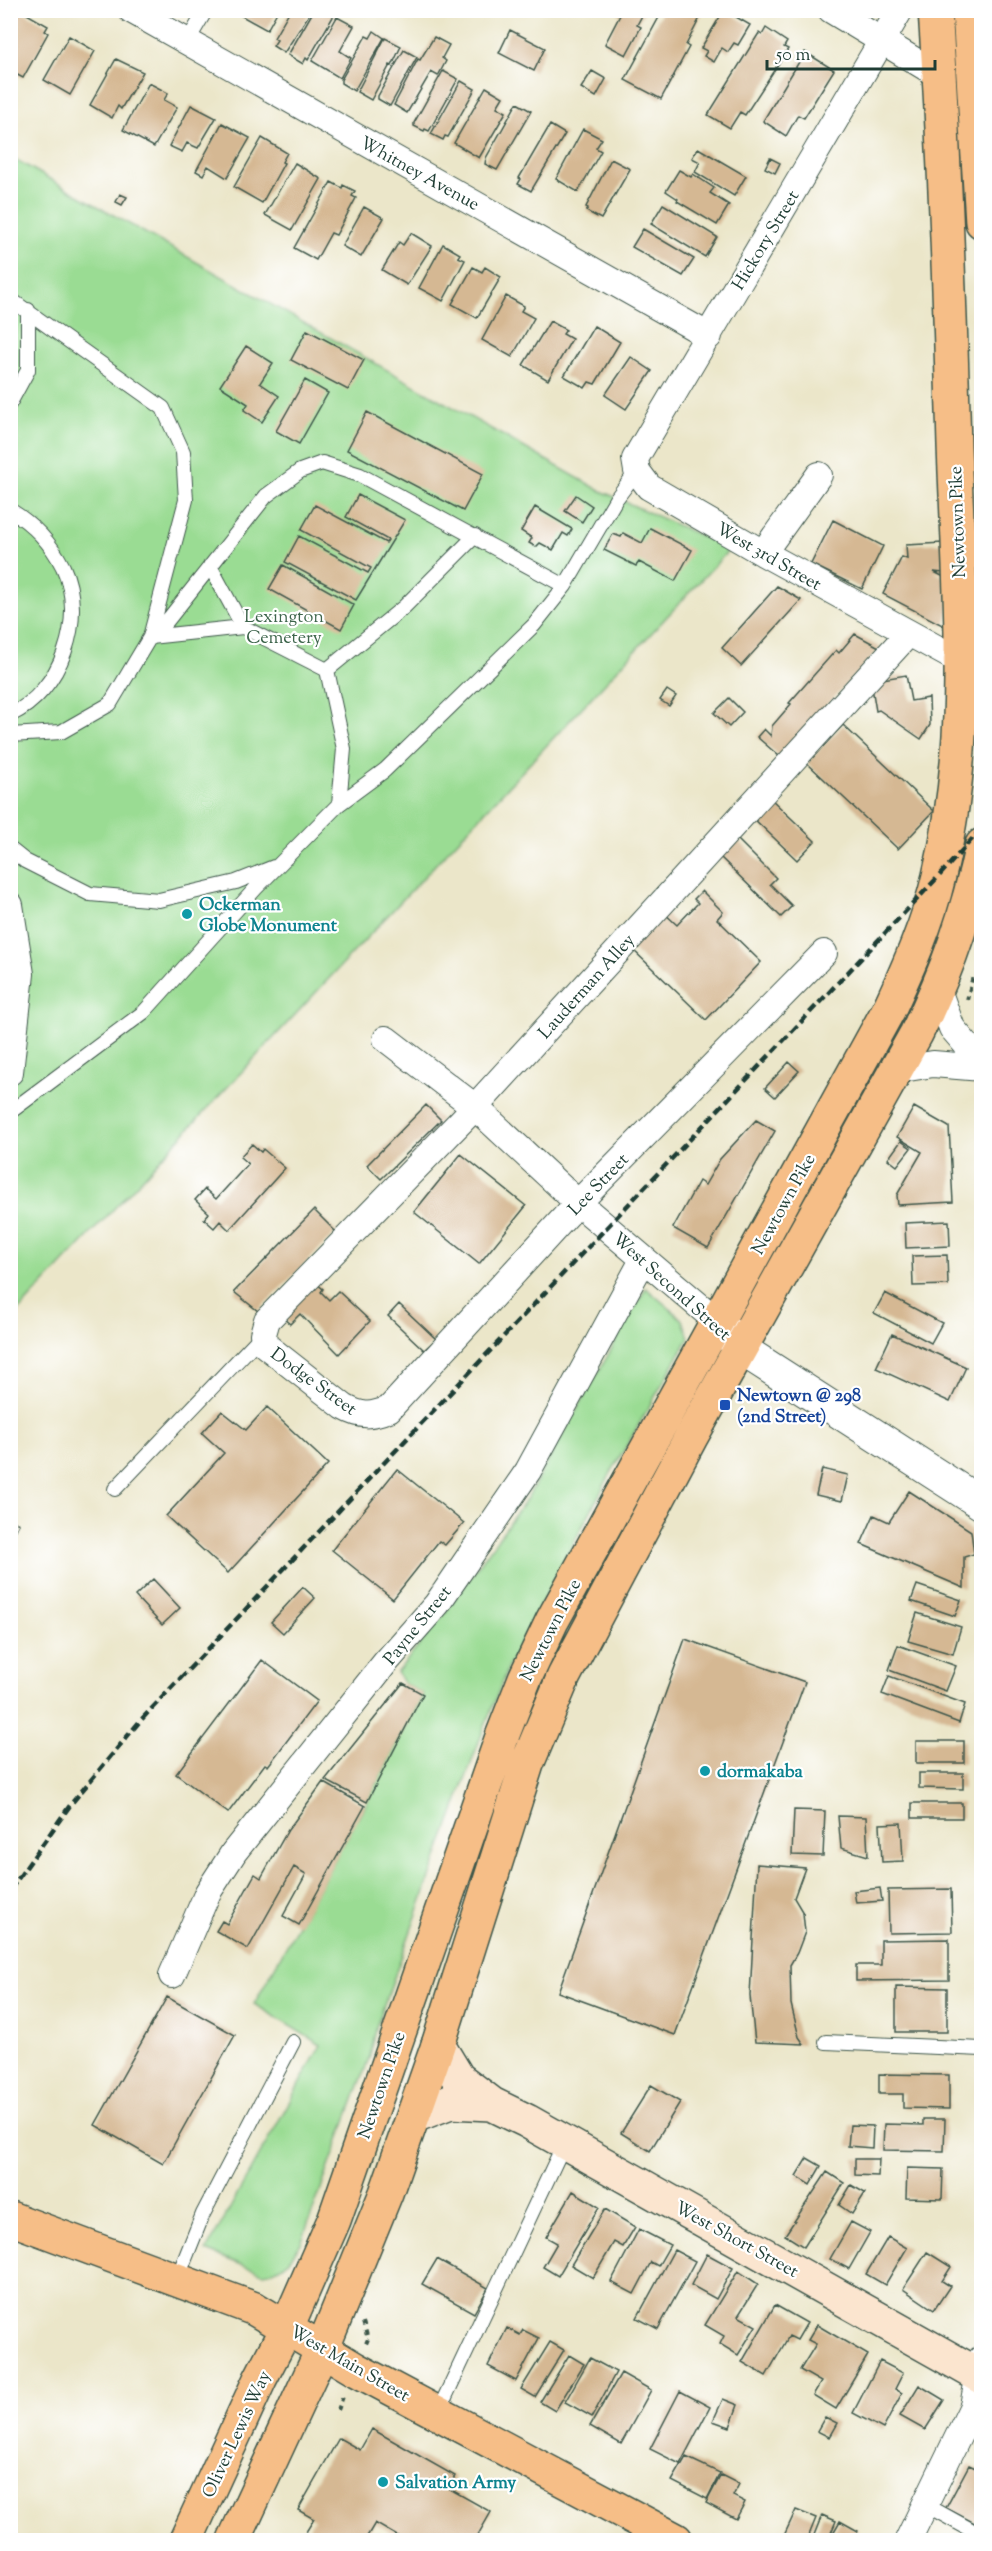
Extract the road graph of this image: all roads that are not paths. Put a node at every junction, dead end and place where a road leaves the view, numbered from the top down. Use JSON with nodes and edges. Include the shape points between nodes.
{"nodes":[{"id":1,"x":130,"y":10,"type":"edge"},
{"id":2,"x":206,"y":10,"type":"edge"},
{"id":3,"x":831,"y":10,"type":"edge"},
{"id":4,"x":900,"y":10,"type":"edge"},
{"id":5,"x":935,"y":10,"type":"edge"},
{"id":6,"x":969,"y":10,"type":"edge"},
{"id":7,"x":187,"y":42,"type":"junction"},
{"id":8,"x":882,"y":42,"type":"junction"},
{"id":9,"x":940,"y":75,"type":"junction"},
{"id":10,"x":981,"y":222,"type":"edge"},
{"id":11,"x":10,"y":299,"type":"edge"},
{"id":12,"x":28,"y":310,"type":"junction"},
{"id":13,"x":709,"y":336,"type":"junction"},
{"id":14,"x":10,"y":403,"type":"edge"},
{"id":15,"x":637,"y":471,"type":"junction"},
{"id":16,"x":819,"y":475,"type":"dead end"},
{"id":17,"x":10,"y":510,"type":"edge"},
{"id":18,"x":475,"y":536,"type":"junction"},
{"id":19,"x":763,"y":553,"type":"junction"},
{"id":20,"x":210,"y":566,"type":"junction"},
{"id":21,"x":565,"y":586,"type":"junction"},
{"id":22,"x":243,"y":627,"type":"junction"},
{"id":23,"x":908,"y":634,"type":"junction"},
{"id":24,"x":150,"y":637,"type":"junction"},
{"id":25,"x":971,"y":667,"type":"edge"},
{"id":26,"x":327,"y":670,"type":"junction"},
{"id":27,"x":10,"y":715,"type":"edge"},
{"id":28,"x":10,"y":735,"type":"edge"},
{"id":29,"x":339,"y":804,"type":"junction"},
{"id":30,"x":981,"y":845,"type":"edge"},
{"id":31,"x":10,"y":849,"type":"edge"},
{"id":32,"x":278,"y":865,"type":"junction"},
{"id":33,"x":10,"y":905,"type":"edge"},
{"id":34,"x":824,"y":953,"type":"dead end"},
{"id":35,"x":938,"y":990,"type":"junction"},
{"id":36,"x":386,"y":1039,"type":"dead end"},
{"id":37,"x":981,"y":1063,"type":"edge"},
{"id":38,"x":981,"y":1068,"type":"edge"},
{"id":39,"x":896,"y":1070,"type":"junction"},
{"id":40,"x":10,"y":1071,"type":"edge"},
{"id":41,"x":476,"y":1107,"type":"junction"},
{"id":42,"x":10,"y":1112,"type":"edge"},
{"id":43,"x":578,"y":1203,"type":"junction"},
{"id":44,"x":643,"y":1260,"type":"junction"},
{"id":45,"x":718,"y":1322,"type":"junction"},
{"id":46,"x":263,"y":1334,"type":"junction"},
{"id":47,"x":741,"y":1349,"type":"junction"},
{"id":48,"x":374,"y":1415,"type":"joint"},
{"id":49,"x":115,"y":1490,"type":"dead end"},
{"id":50,"x":981,"y":1504,"type":"edge"},
{"id":51,"x":172,"y":1975,"type":"dead end"},
{"id":52,"x":293,"y":2042,"type":"dead end"},
{"id":53,"x":826,"y":2042,"type":"dead end"},
{"id":54,"x":438,"y":2045,"type":"junction"},
{"id":55,"x":981,"y":2049,"type":"edge"},
{"id":56,"x":492,"y":2104,"type":"junction"},
{"id":57,"x":414,"y":2116,"type":"junction"},
{"id":58,"x":565,"y":2142,"type":"junction"},
{"id":59,"x":10,"y":2218,"type":"edge"},
{"id":60,"x":177,"y":2279,"type":"junction"},
{"id":61,"x":287,"y":2327,"type":"junction"},
{"id":62,"x":322,"y":2350,"type":"junction"},
{"id":63,"x":981,"y":2370,"type":"edge"},
{"id":64,"x":438,"y":2412,"type":"junction"},
{"id":65,"x":926,"y":2505,"type":"junction"},
{"id":66,"x":981,"y":2536,"type":"edge"},
{"id":67,"x":186,"y":2541,"type":"edge"},
{"id":68,"x":234,"y":2541,"type":"edge"},
{"id":69,"x":676,"y":2541,"type":"edge"},
{"id":70,"x":908,"y":2541,"type":"edge"}],
"edges":[{"from":1,"to":7,"type":"street","name":"Whitney Avenue"},
{"from":2,"to":7,"type":"lane"},
{"from":3,"to":8,"type":"street"},
{"from":4,"to":8,"type":"street","name":"Hickory Street"},
{"from":5,"to":9,"type":"main road","name":"Newtown Pike"},
{"from":6,"to":10,"type":"main road"},
{"from":7,"to":13,"type":"street","name":"Whitney Avenue"},
{"from":8,"to":9,"type":"street"},
{"from":8,"to":13,"type":"street","name":"Hickory Street"},
{"from":9,"to":25,"type":"main road","name":"Newtown Pike","via":[[953,390]]},
{"from":11,"to":12,"type":"lane"},
{"from":12,"to":14,"type":"lane","via":[[28,370]]},
{"from":12,"to":24,"type":"lane","via":[[163,408],[183,452],[186,500]]},
{"from":13,"to":15,"type":"street","name":"Hickory Street","via":[[635,459]]},
{"from":15,"to":19,"type":"street","name":"West 3rd Street","via":[[649,487]]},
{"from":15,"to":21,"type":"lane"},
{"from":16,"to":19,"type":"street"},
{"from":17,"to":27,"type":"lane","via":[[43,535],[64,569],[72,607],[68,647],[50,682],[22,710]]},
{"from":18,"to":20,"type":"lane","via":[[360,475],[322,464],[300,471],[266,496]]},
{"from":18,"to":21,"type":"lane"},
{"from":18,"to":26,"type":"lane","via":[[404,606]]},
{"from":19,"to":23,"type":"street","name":"West 3rd Street"},
{"from":20,"to":22,"type":"lane"},
{"from":20,"to":24,"type":"lane"},
{"from":21,"to":29,"type":"lane","via":[[534,625],[393,762]]},
{"from":22,"to":24,"type":"lane"},
{"from":22,"to":26,"type":"lane"},
{"from":23,"to":25,"type":"street","name":"West 3rd Street"},
{"from":23,"to":41,"type":"street","name":"Lauderman Alley"},
{"from":24,"to":28,"type":"lane","via":[[110,704],[61,732]]},
{"from":25,"to":45,"type":"main road","name":"Newtown Pike","via":[[949,826],[939,876],[915,954],[889,1009]]},
{"from":26,"to":29,"type":"lane","via":[[344,749]]},
{"from":29,"to":32,"type":"lane"},
{"from":30,"to":35,"type":"main road","name":"Newtown Pike","via":[[956,946]]},
{"from":31,"to":32,"type":"lane","via":[[25,861],[90,894],[159,900],[236,882]]},
{"from":32,"to":42,"type":"lane","via":[[144,1012]]},
{"from":33,"to":40,"type":"street","via":[[21,974]]},
{"from":34,"to":43,"type":"street","name":"Lee Street"},
{"from":35,"to":37,"type":"street","via":[[952,1028]]},
{"from":35,"to":39,"type":"main road","name":"Newtown Pike"},
{"from":36,"to":41,"type":"street","name":"West Second Street"},
{"from":38,"to":39,"type":"street","via":[[933,1064]]},
{"from":39,"to":47,"type":"main road","name":"Newtown Pike"},
{"from":41,"to":43,"type":"street","name":"West Second Street"},
{"from":41,"to":46,"type":"street","name":"Lauderman Alley","via":[[267,1320]]},
{"from":43,"to":44,"type":"street","name":"West Second Street"},
{"from":43,"to":48,"type":"street","name":"Lee Street","via":[[389,1409]]},
{"from":44,"to":45,"type":"street","name":"West Second Street"},
{"from":44,"to":51,"type":"street","name":"Payne Street","via":[[528,1471],[437,1604],[234,1852],[208,1892]]},
{"from":45,"to":47,"type":"street","name":"West Second Street"},
{"from":45,"to":61,"type":"main road","name":"Newtown Pike","via":[[525,1678],[355,2165]]},
{"from":46,"to":48,"type":"street","name":"Dodge Street","via":[[265,1345],[344,1407],[363,1416]]},
{"from":46,"to":49,"type":"lane"},
{"from":47,"to":50,"type":"street","name":"West Second Street"},
{"from":47,"to":54,"type":"main road","name":"Newtown Pike","via":[[564,1676],[527,1764]]},
{"from":52,"to":60,"type":"lane","via":[[203,2214]]},
{"from":53,"to":55,"type":"lane"},
{"from":54,"to":56,"type":"main road","name":"West Short Street","via":[[458,2078]]},
{"from":54,"to":57,"type":"main road","name":"Newtown Pike"},
{"from":56,"to":57,"type":"main road","name":"West Short Street","via":[[450,2102]]},
{"from":56,"to":58,"type":"main road","name":"West Short Street"},
{"from":57,"to":62,"type":"main road","name":"Newtown Pike"},
{"from":58,"to":63,"type":"main road","name":"West Short Street"},
{"from":58,"to":64,"type":"lane"},
{"from":59,"to":60,"type":"main road","name":"West Main Street"},
{"from":60,"to":61,"type":"main road","name":"West Main Street","via":[[255,2309]]},
{"from":61,"to":62,"type":"main road","name":"West Main Street"},
{"from":61,"to":67,"type":"main road","name":"Oliver Lewis Way"},
{"from":62,"to":64,"type":"main road","name":"West Main Street"},
{"from":62,"to":68,"type":"main road"},
{"from":63,"to":65,"type":"street","via":[[972,2406]]},
{"from":64,"to":69,"type":"main road","name":"West Main Street"},
{"from":65,"to":66,"type":"lane"},
{"from":65,"to":70,"type":"street"}]}
